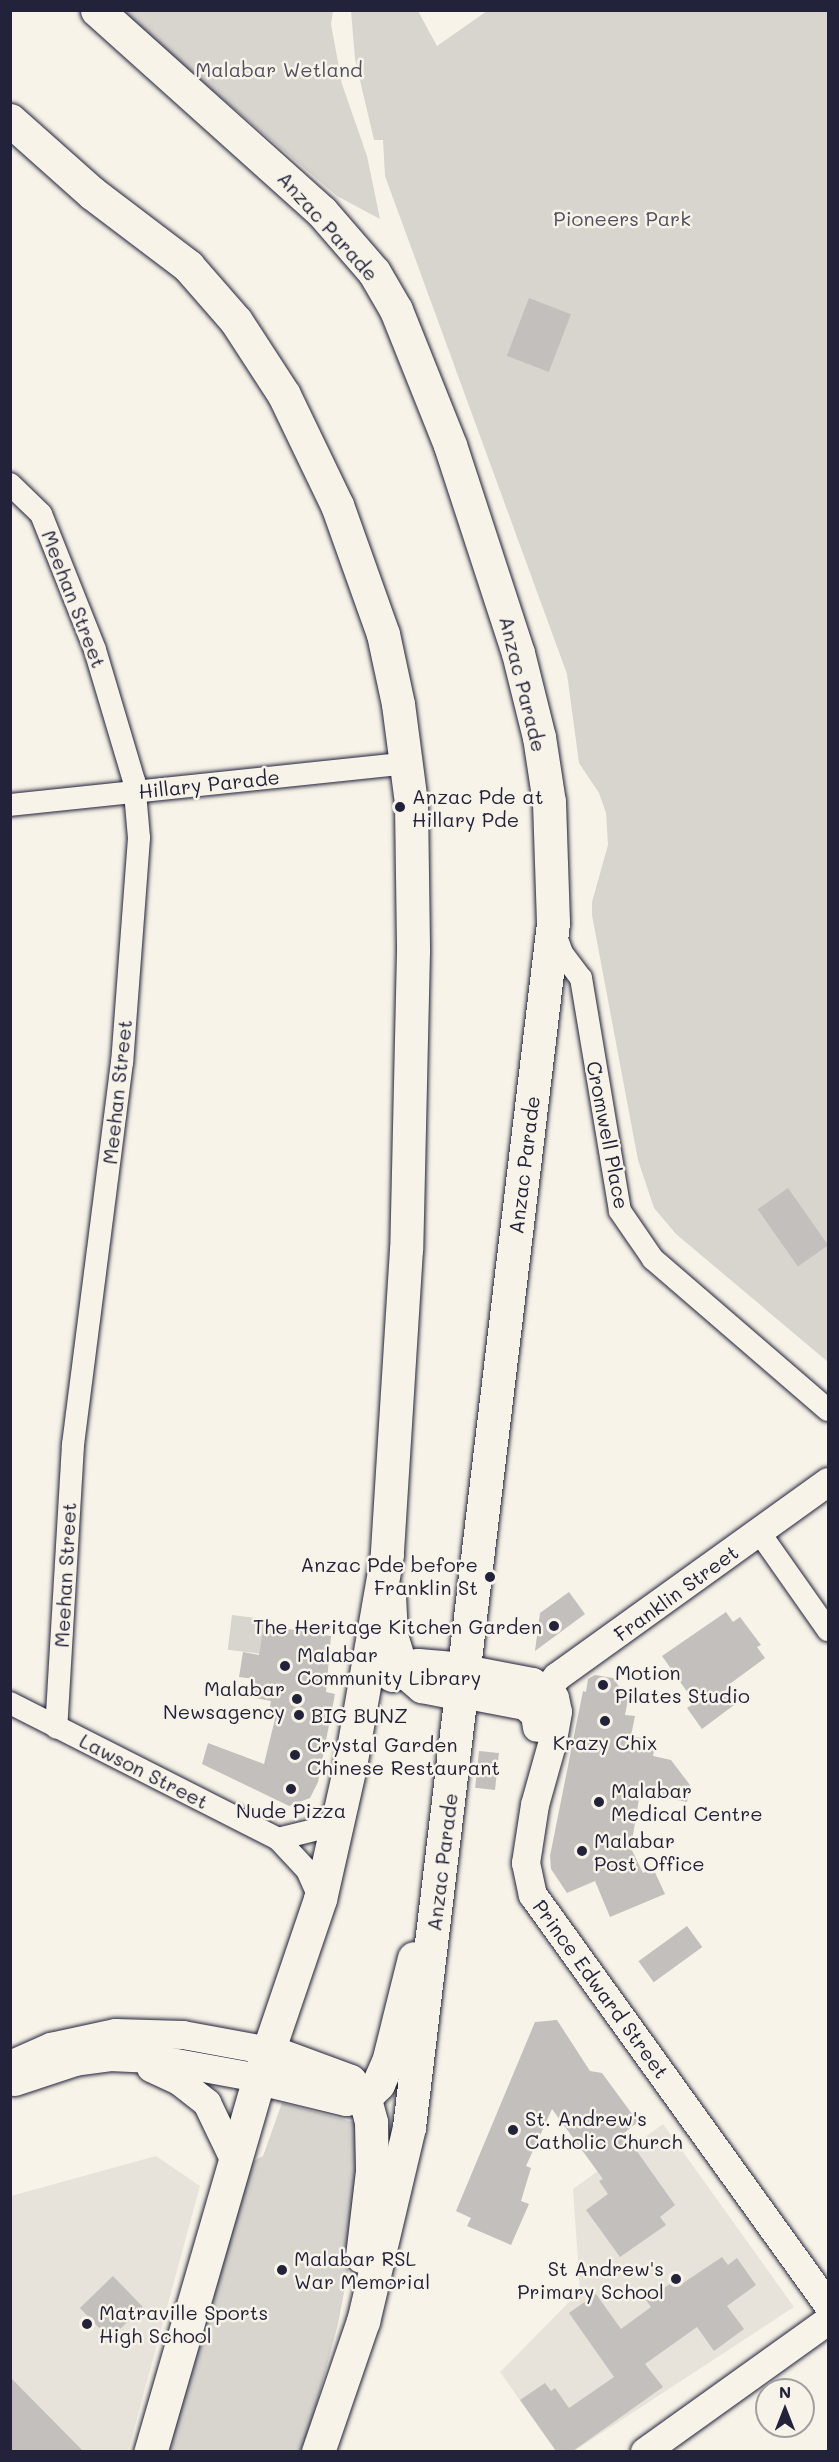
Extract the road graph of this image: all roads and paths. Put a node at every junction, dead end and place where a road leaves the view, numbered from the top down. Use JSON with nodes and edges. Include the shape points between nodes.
{"nodes":[{"id":1,"x":97,"y":10,"type":"edge"},
{"id":2,"x":10,"y":120,"type":"edge"},
{"id":3,"x":10,"y":484,"type":"edge"},
{"id":4,"x":407,"y":763,"type":"junction"},
{"id":5,"x":135,"y":791,"type":"junction"},
{"id":6,"x":10,"y":806,"type":"edge"},
{"id":7,"x":553,"y":923,"type":"junction"},
{"id":8,"x":828,"y":1410,"type":"edge"},
{"id":9,"x":828,"y":1482,"type":"edge"},
{"id":10,"x":759,"y":1532,"type":"junction"},
{"id":11,"x":387,"y":1554,"type":"junction"},
{"id":12,"x":828,"y":1630,"type":"edge"},
{"id":13,"x":401,"y":1668,"type":"junction"},
{"id":14,"x":463,"y":1682,"type":"junction"},
{"id":15,"x":539,"y":1700,"type":"junction"},
{"id":16,"x":10,"y":1703,"type":"edge"},
{"id":17,"x":56,"y":1727,"type":"junction"},
{"id":18,"x":350,"y":1766,"type":"junction"},
{"id":19,"x":338,"y":1816,"type":"junction"},
{"id":20,"x":278,"y":1839,"type":"junction"},
{"id":21,"x":441,"y":1874,"type":"junction"},
{"id":22,"x":320,"y":1899,"type":"junction"},
{"id":23,"x":127,"y":2057,"type":"junction"},
{"id":24,"x":10,"y":2065,"type":"edge"},
{"id":25,"x":264,"y":2065,"type":"junction"},
{"id":26,"x":10,"y":2084,"type":"edge"},
{"id":27,"x":362,"y":2097,"type":"junction"},
{"id":28,"x":234,"y":2159,"type":"junction"},
{"id":29,"x":828,"y":2305,"type":"edge"},
{"id":30,"x":363,"y":2321,"type":"junction"},
{"id":31,"x":828,"y":2321,"type":"edge"},
{"id":32,"x":150,"y":2451,"type":"edge"},
{"id":33,"x":318,"y":2451,"type":"edge"},
{"id":34,"x":645,"y":2451,"type":"edge"}],
"edges":[{"from":1,"to":7,"type":"main road","name":"Anzac Parade","via":[[322,212],[374,272],[396,310],[450,445],[518,653],[539,737],[549,802]]},
{"from":2,"to":4,"type":"main road","via":[[84,186],[188,266],[236,321],[284,395],[338,505],[383,634]]},
{"from":3,"to":5,"type":"street","name":"Meehan Street","via":[[41,514],[95,650]]},
{"from":4,"to":5,"type":"street","name":"Hillary Parade"},
{"from":4,"to":11,"type":"main road","via":[[413,862],[406,1249]]},
{"from":5,"to":6,"type":"street","name":"Hillary Parade"},
{"from":5,"to":17,"type":"street","name":"Meehan Street","via":[[139,838],[122,1062],[73,1445]]},
{"from":7,"to":8,"type":"street","name":"Cromwell Place","via":[[560,949],[581,978],[620,1211],[653,1258]]},
{"from":7,"to":14,"type":"main road","name":"Anzac Parade"},
{"from":9,"to":10,"type":"street","name":"Franklin Street"},
{"from":10,"to":12,"type":"street"},
{"from":10,"to":15,"type":"street","name":"Franklin Street","via":[[557,1677]]},
{"from":11,"to":13,"type":"main road","via":[[392,1635]]},
{"from":11,"to":18,"type":"main road"},
{"from":13,"to":14,"type":"main road","via":[[426,1665]]},
{"from":13,"to":18,"type":"main road","via":[[384,1686]]},
{"from":14,"to":15,"type":"street","via":[[514,1677]]},
{"from":14,"to":21,"type":"main road","name":"Anzac Parade"},
{"from":15,"to":29,"type":"street","name":"Prince Edward Street","via":[[555,1698],[558,1712],[526,1863],[533,1895]]},
{"from":16,"to":17,"type":"street","name":"Lawson Street"},
{"from":17,"to":20,"type":"street","name":"Lawson Street"},
{"from":18,"to":19,"type":"main road"},
{"from":19,"to":20,"type":"street","via":[[318,1829]]},
{"from":19,"to":22,"type":"main road"},
{"from":20,"to":22,"type":"street","name":"Lawson Street","via":[[307,1870]]},
{"from":21,"to":27,"type":"main road","via":[[384,2075]]},
{"from":21,"to":30,"type":"main road","name":"Anzac Parade","via":[[405,2150]]},
{"from":22,"to":25,"type":"main road"},
{"from":23,"to":25,"type":"street"},
{"from":23,"to":26,"type":"street","via":[[75,2062]]},
{"from":23,"to":28,"type":"street","via":[[196,2093],[214,2113]]},
{"from":24,"to":25,"type":"street","via":[[51,2047],[116,2033],[183,2035]]},
{"from":25,"to":27,"type":"main road","via":[[346,2099]]},
{"from":25,"to":28,"type":"main road"},
{"from":27,"to":30,"type":"main road","via":[[369,2113],[372,2142],[362,2255]]},
{"from":28,"to":32,"type":"main road"},
{"from":30,"to":33,"type":"main road","name":"Anzac Parade"},
{"from":31,"to":34,"type":"street"}]}
